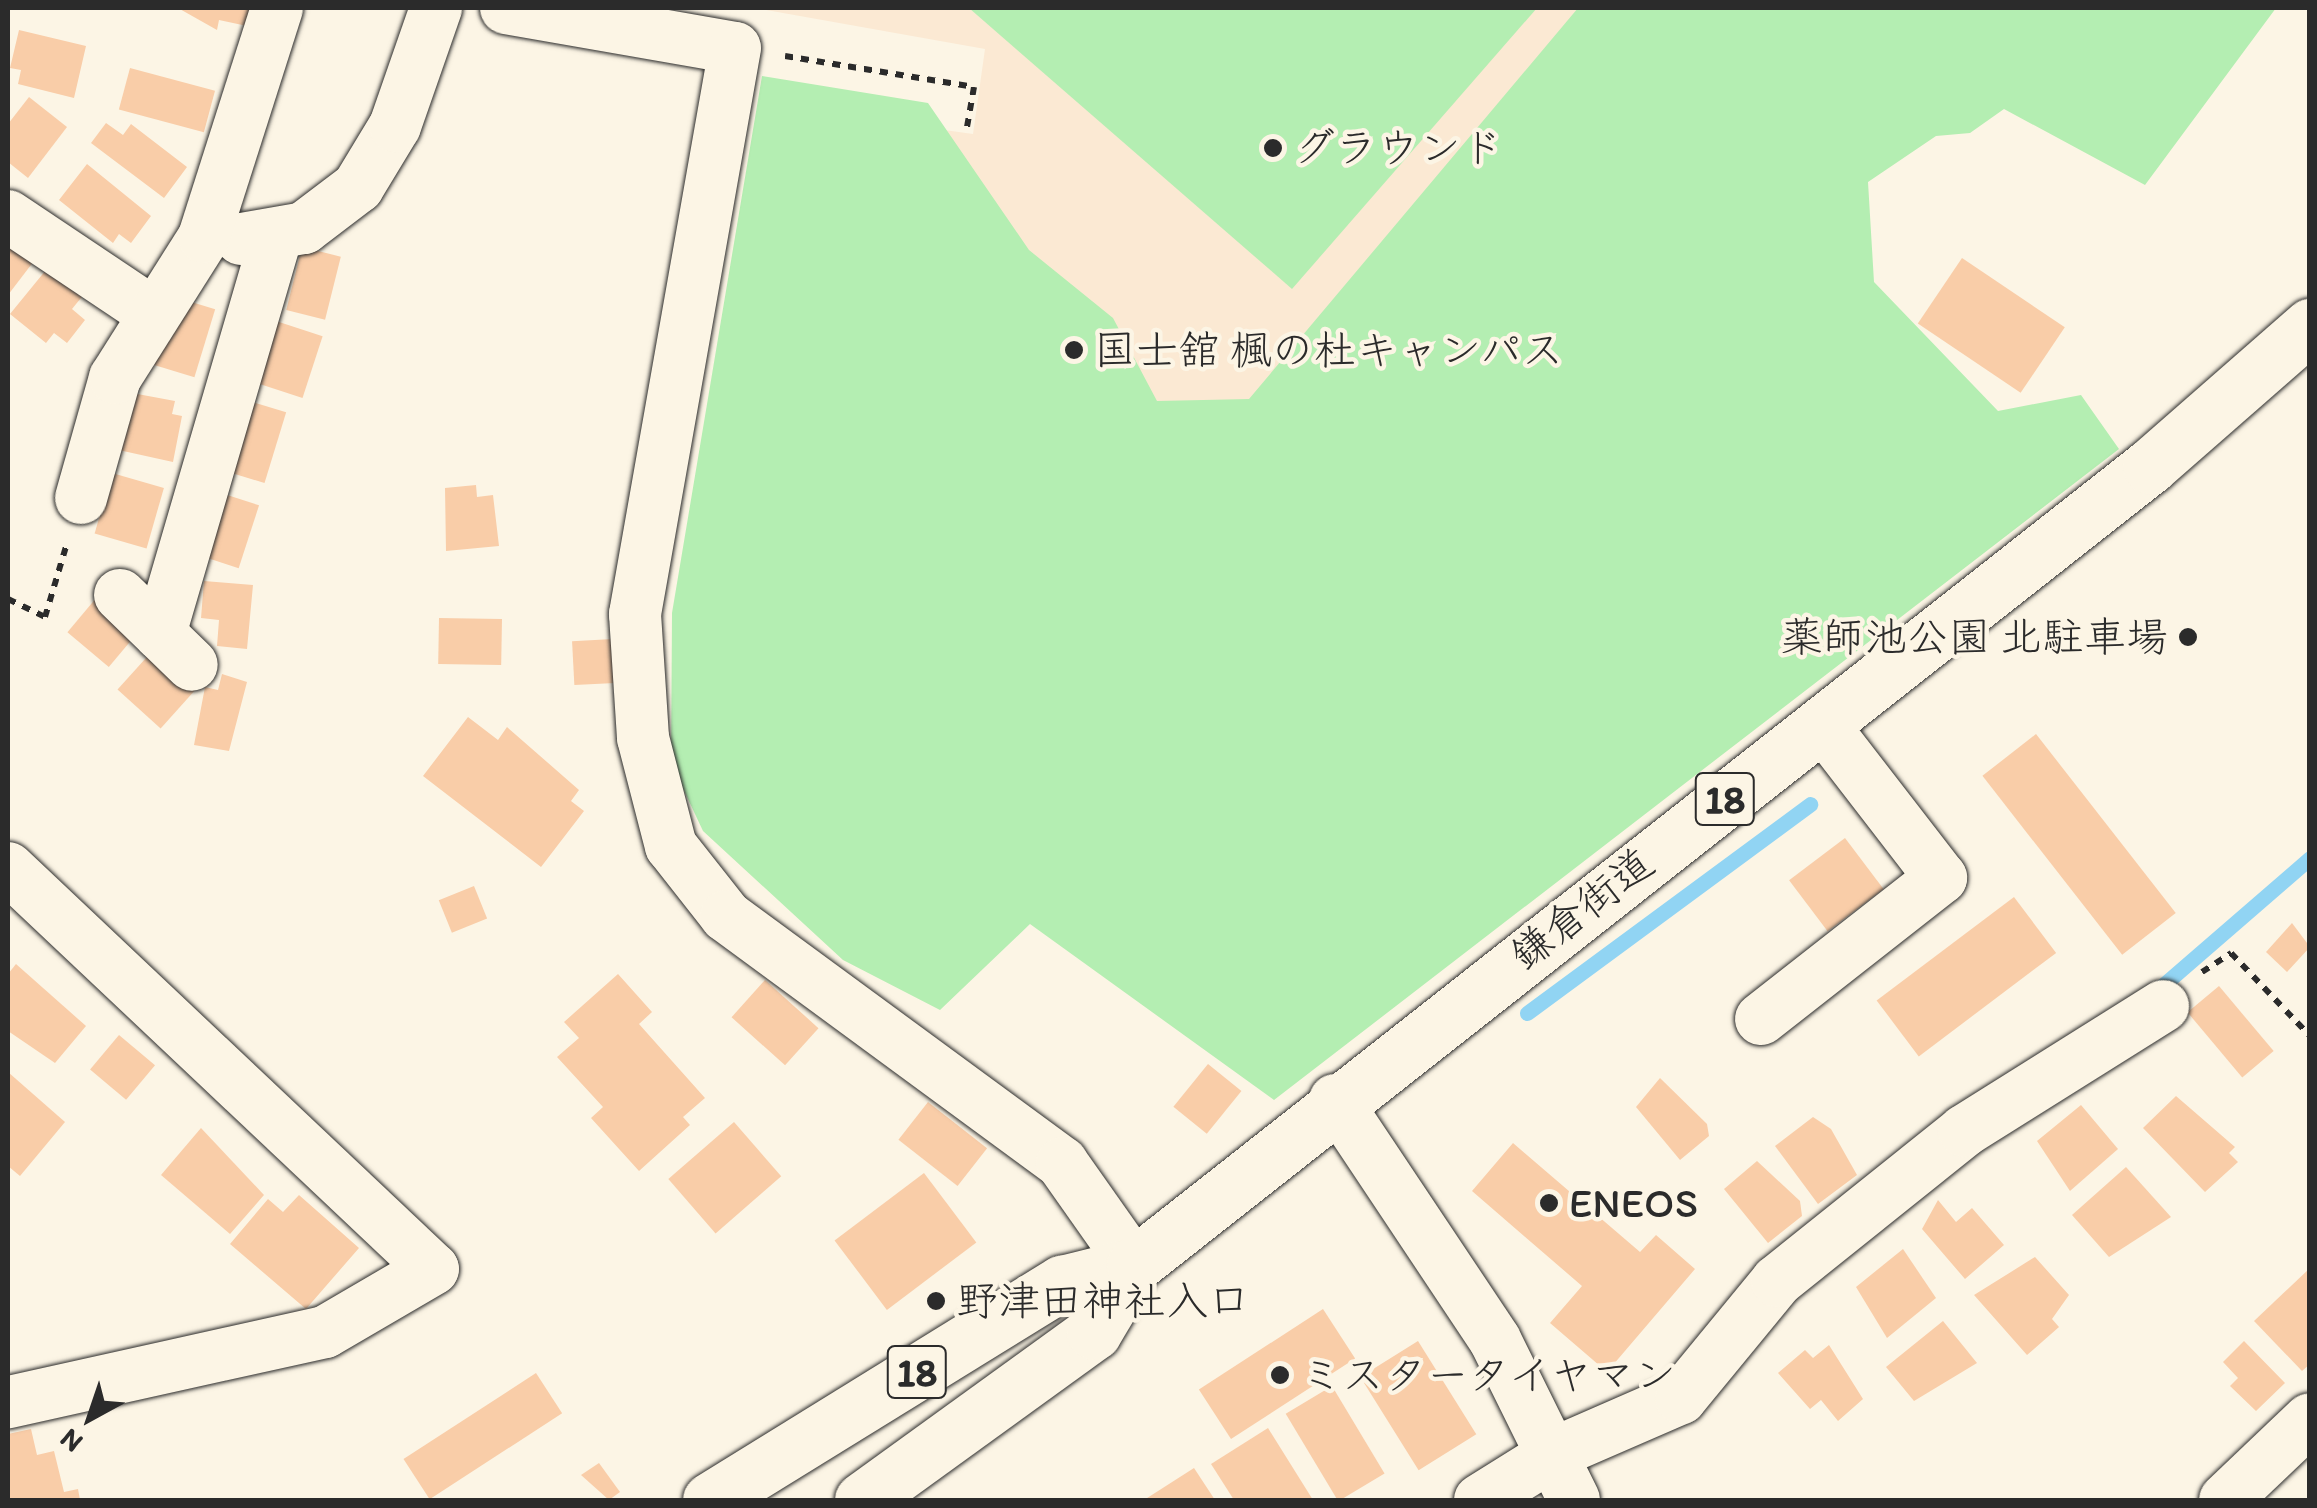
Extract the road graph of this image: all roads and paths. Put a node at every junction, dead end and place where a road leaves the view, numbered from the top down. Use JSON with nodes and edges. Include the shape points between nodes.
{"nodes":[{"id":1,"x":277,"y":8,"type":"edge"},
{"id":2,"x":436,"y":8,"type":"edge"},
{"id":3,"x":506,"y":8,"type":"edge"},
{"id":4,"x":734,"y":48,"type":"junction"},
{"id":5,"x":966,"y":133,"type":"dead end"},
{"id":6,"x":8,"y":216,"type":"edge"},
{"id":7,"x":204,"y":237,"type":"junction"},
{"id":8,"x":275,"y":240,"type":"junction"},
{"id":9,"x":150,"y":311,"type":"junction"},
{"id":10,"x":2310,"y":326,"type":"edge"},
{"id":11,"x":76,"y":515,"type":"joint"},
{"id":12,"x":120,"y":595,"type":"dead end"},
{"id":13,"x":8,"y":600,"type":"edge"},
{"id":14,"x":1822,"y":724,"type":"junction"},
{"id":15,"x":8,"y":868,"type":"edge"},
{"id":16,"x":2163,"y":1006,"type":"joint"},
{"id":17,"x":1760,"y":1019,"type":"dead end"},
{"id":18,"x":2310,"y":1036,"type":"edge"},
{"id":19,"x":1335,"y":1100,"type":"junction"},
{"id":20,"x":1134,"y":1265,"type":"junction"},
{"id":21,"x":8,"y":1402,"type":"edge"},
{"id":22,"x":2310,"y":1420,"type":"edge"},
{"id":23,"x":1557,"y":1452,"type":"junction"},
{"id":24,"x":2258,"y":1489,"type":"edge"},
{"id":25,"x":710,"y":1500,"type":"edge"},
{"id":26,"x":862,"y":1500,"type":"edge"},
{"id":27,"x":1480,"y":1500,"type":"edge"},
{"id":28,"x":1574,"y":1500,"type":"edge"}],
"edges":[{"from":1,"to":7,"type":"street"},
{"from":2,"to":8,"type":"street","via":[[395,126],[358,187]]},
{"from":3,"to":4,"type":"street"},
{"from":4,"to":5,"type":"path","via":[[974,87]]},
{"from":4,"to":20,"type":"street","via":[[635,614],[643,738],[659,812],[671,846],[726,916],[1062,1163]]},
{"from":6,"to":9,"type":"street"},
{"from":7,"to":8,"type":"street"},
{"from":7,"to":9,"type":"street"},
{"from":8,"to":12,"type":"street","via":[[176,649]]},
{"from":9,"to":11,"type":"street","via":[[115,378]]},
{"from":10,"to":14,"type":"main road","name":"鎌倉街道","number":"18","via":[[2150,466]]},
{"from":11,"to":13,"type":"path","via":[[45,617]]},
{"from":14,"to":17,"type":"street","via":[[1941,878]]},
{"from":14,"to":19,"type":"main road","name":"鎌倉街道","number":"18"},
{"from":15,"to":21,"type":"street","via":[[433,1269],[325,1332]]},
{"from":16,"to":18,"type":"path","via":[[2231,953]]},
{"from":16,"to":23,"type":"street","via":[[1964,1130],[1777,1281],[1681,1398]]},
{"from":19,"to":20,"type":"main road","name":"鎌倉街道","number":"18"},
{"from":19,"to":23,"type":"street","via":[[1495,1340]]},
{"from":20,"to":25,"type":"main road","name":"鎌倉街道","number":"18","via":[[1062,1283]]},
{"from":20,"to":26,"type":"main road","name":"鎌倉街道","number":"18","via":[[1094,1332]]},
{"from":22,"to":24,"type":"street"},
{"from":23,"to":27,"type":"street"},
{"from":23,"to":28,"type":"street"}]}
